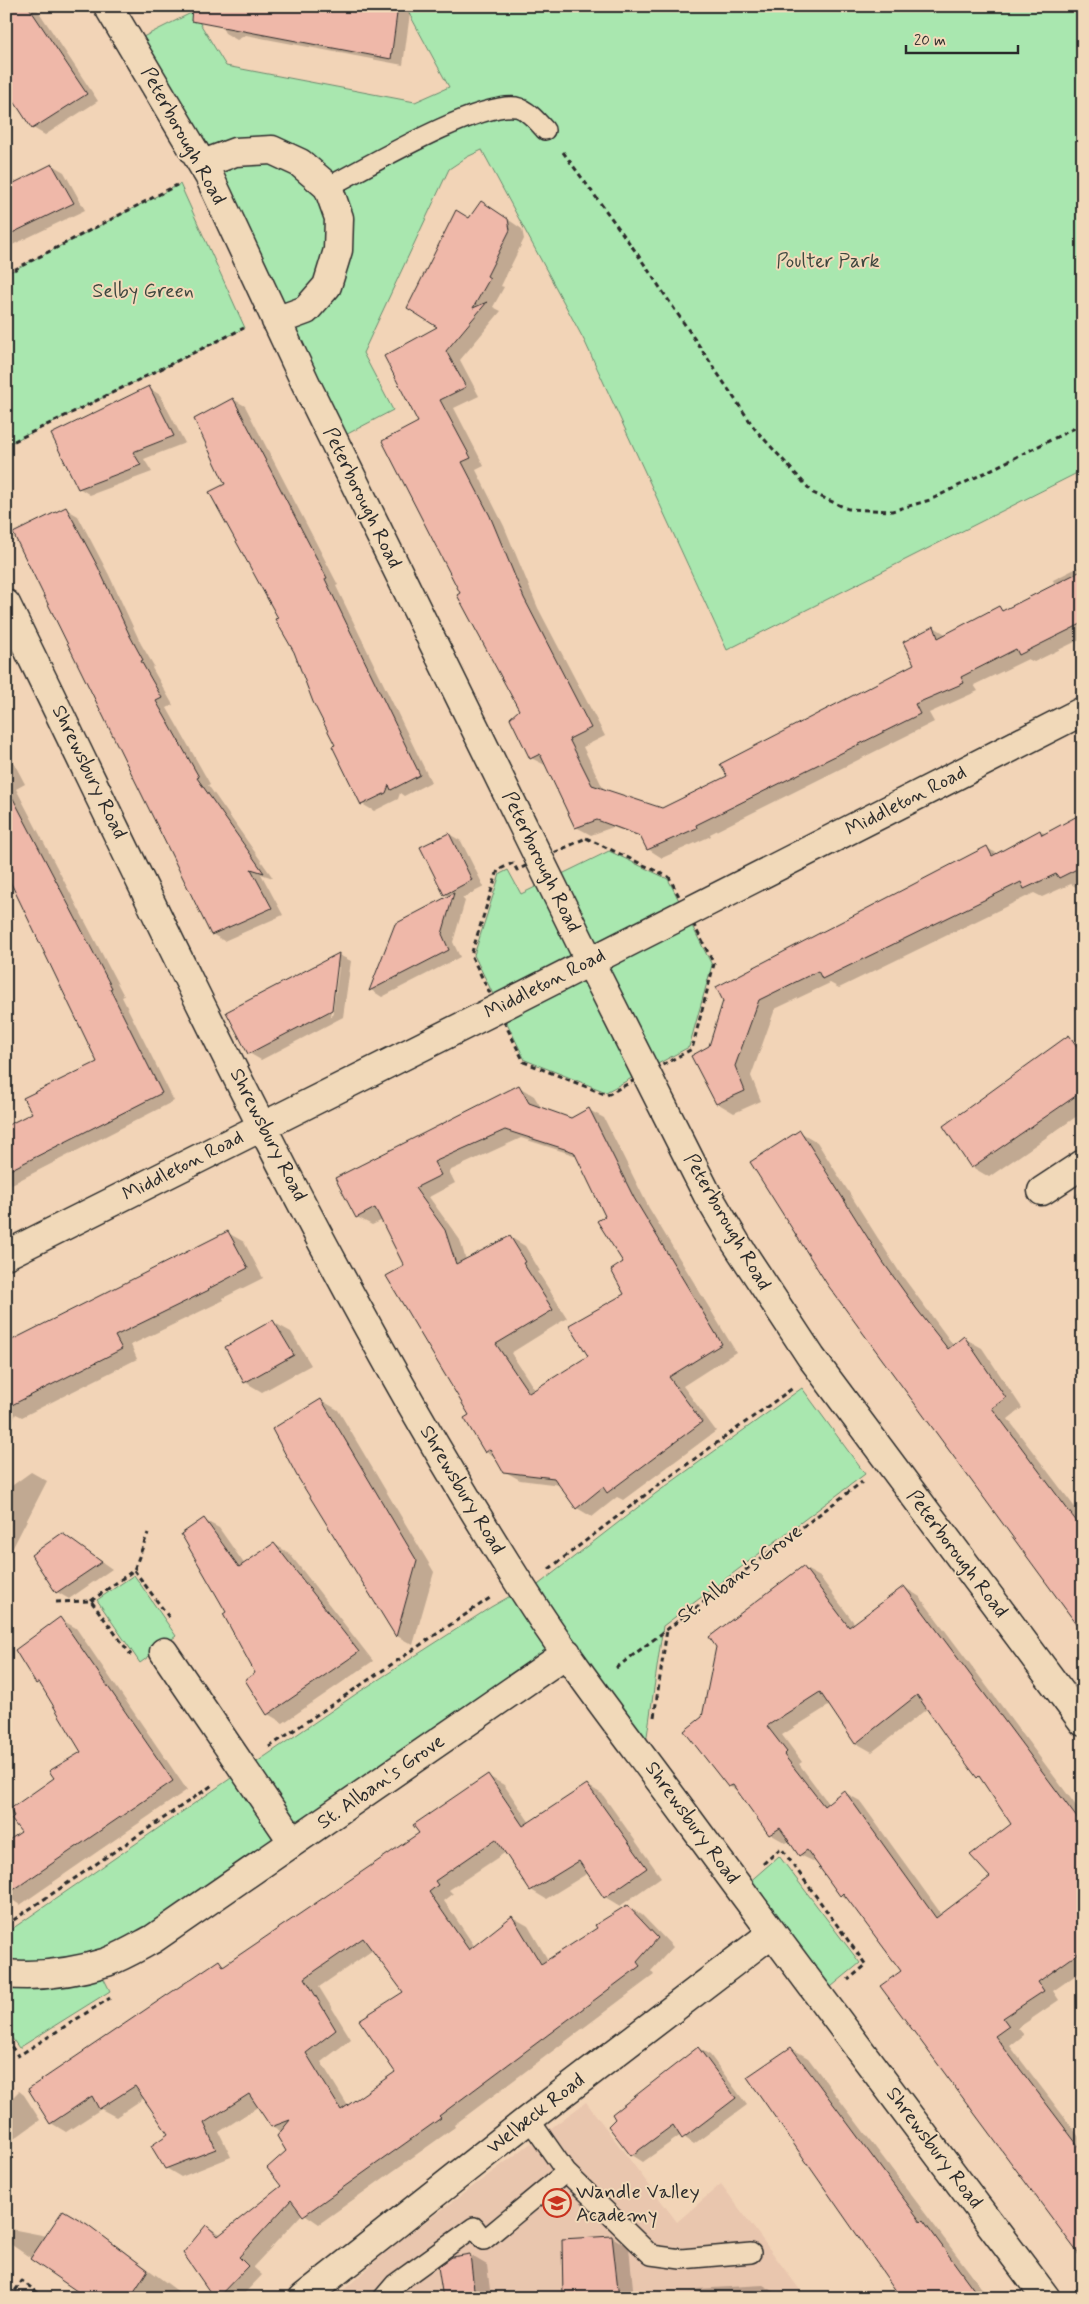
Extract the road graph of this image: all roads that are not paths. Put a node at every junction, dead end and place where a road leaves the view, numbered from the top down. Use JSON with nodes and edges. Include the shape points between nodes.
{"nodes":[{"id":1,"x":108,"y":6,"type":"edge"},
{"id":2,"x":546,"y":130,"type":"road end"},
{"id":3,"x":206,"y":170,"type":"junction"},
{"id":4,"x":328,"y":188,"type":"junction"},
{"id":5,"x":276,"y":321,"type":"junction"},
{"id":6,"x":6,"y":604,"type":"edge"},
{"id":7,"x":1083,"y":711,"type":"edge"},
{"id":8,"x":590,"y":962,"type":"junction"},
{"id":9,"x":263,"y":1126,"type":"junction"},
{"id":10,"x":1083,"y":1164,"type":"edge"},
{"id":11,"x":1042,"y":1191,"type":"dead end"},
{"id":12,"x":6,"y":1255,"type":"edge"},
{"id":13,"x":164,"y":1652,"type":"road end"},
{"id":14,"x":567,"y":1653,"type":"junction"},
{"id":15,"x":1083,"y":1722,"type":"edge"},
{"id":16,"x":293,"y":1842,"type":"junction"},
{"id":17,"x":772,"y":1933,"type":"junction"},
{"id":18,"x":6,"y":1974,"type":"edge"},
{"id":19,"x":529,"y":2119,"type":"junction"},
{"id":20,"x":566,"y":2172,"type":"junction"},
{"id":21,"x":751,"y":2253,"type":"dead end"},
{"id":22,"x":311,"y":2295,"type":"edge"},
{"id":23,"x":383,"y":2298,"type":"edge"},
{"id":24,"x":1046,"y":2298,"type":"edge"}],
"edges":[{"from":1,"to":3,"type":"street","name":"Peterborough Road"},
{"from":2,"to":4,"type":"lane","via":[[532,116],[516,107],[492,109],[462,119]]},
{"from":3,"to":4,"type":"street","via":[[235,152],[272,150],[300,163]]},
{"from":3,"to":5,"type":"street","name":"Peterborough Road"},
{"from":4,"to":5,"type":"street","via":[[339,218],[338,250],[327,286],[306,310]]},
{"from":5,"to":8,"type":"street","name":"Peterborough Road"},
{"from":6,"to":9,"type":"street","name":"Shrewsbury Road"},
{"from":7,"to":8,"type":"street","name":"Middleton Road"},
{"from":8,"to":9,"type":"street","name":"Middleton Road"},
{"from":8,"to":15,"type":"street","name":"Peterborough Road","via":[[707,1194],[760,1280],[820,1369]]},
{"from":9,"to":12,"type":"street","name":"Middleton Road"},
{"from":9,"to":14,"type":"street","name":"Shrewsbury Road","via":[[411,1406],[522,1588]]},
{"from":10,"to":11,"type":"street"},
{"from":13,"to":16,"type":"street"},
{"from":14,"to":16,"type":"street","name":"St. Alban's Grove"},
{"from":14,"to":17,"type":"street","name":"Shrewsbury Road"},
{"from":16,"to":18,"type":"street","name":"St. Alban's Grove","via":[[153,1939],[101,1963],[66,1972]]},
{"from":17,"to":19,"type":"street","name":"Welbeck Road"},
{"from":17,"to":24,"type":"street","name":"Shrewsbury Road"},
{"from":19,"to":20,"type":"lane"},
{"from":19,"to":22,"type":"street","name":"Welbeck Road"},
{"from":20,"to":21,"type":"lane","via":[[651,2255],[681,2259]]},
{"from":20,"to":23,"type":"lane","via":[[484,2240],[474,2227],[395,2284]]}]}
